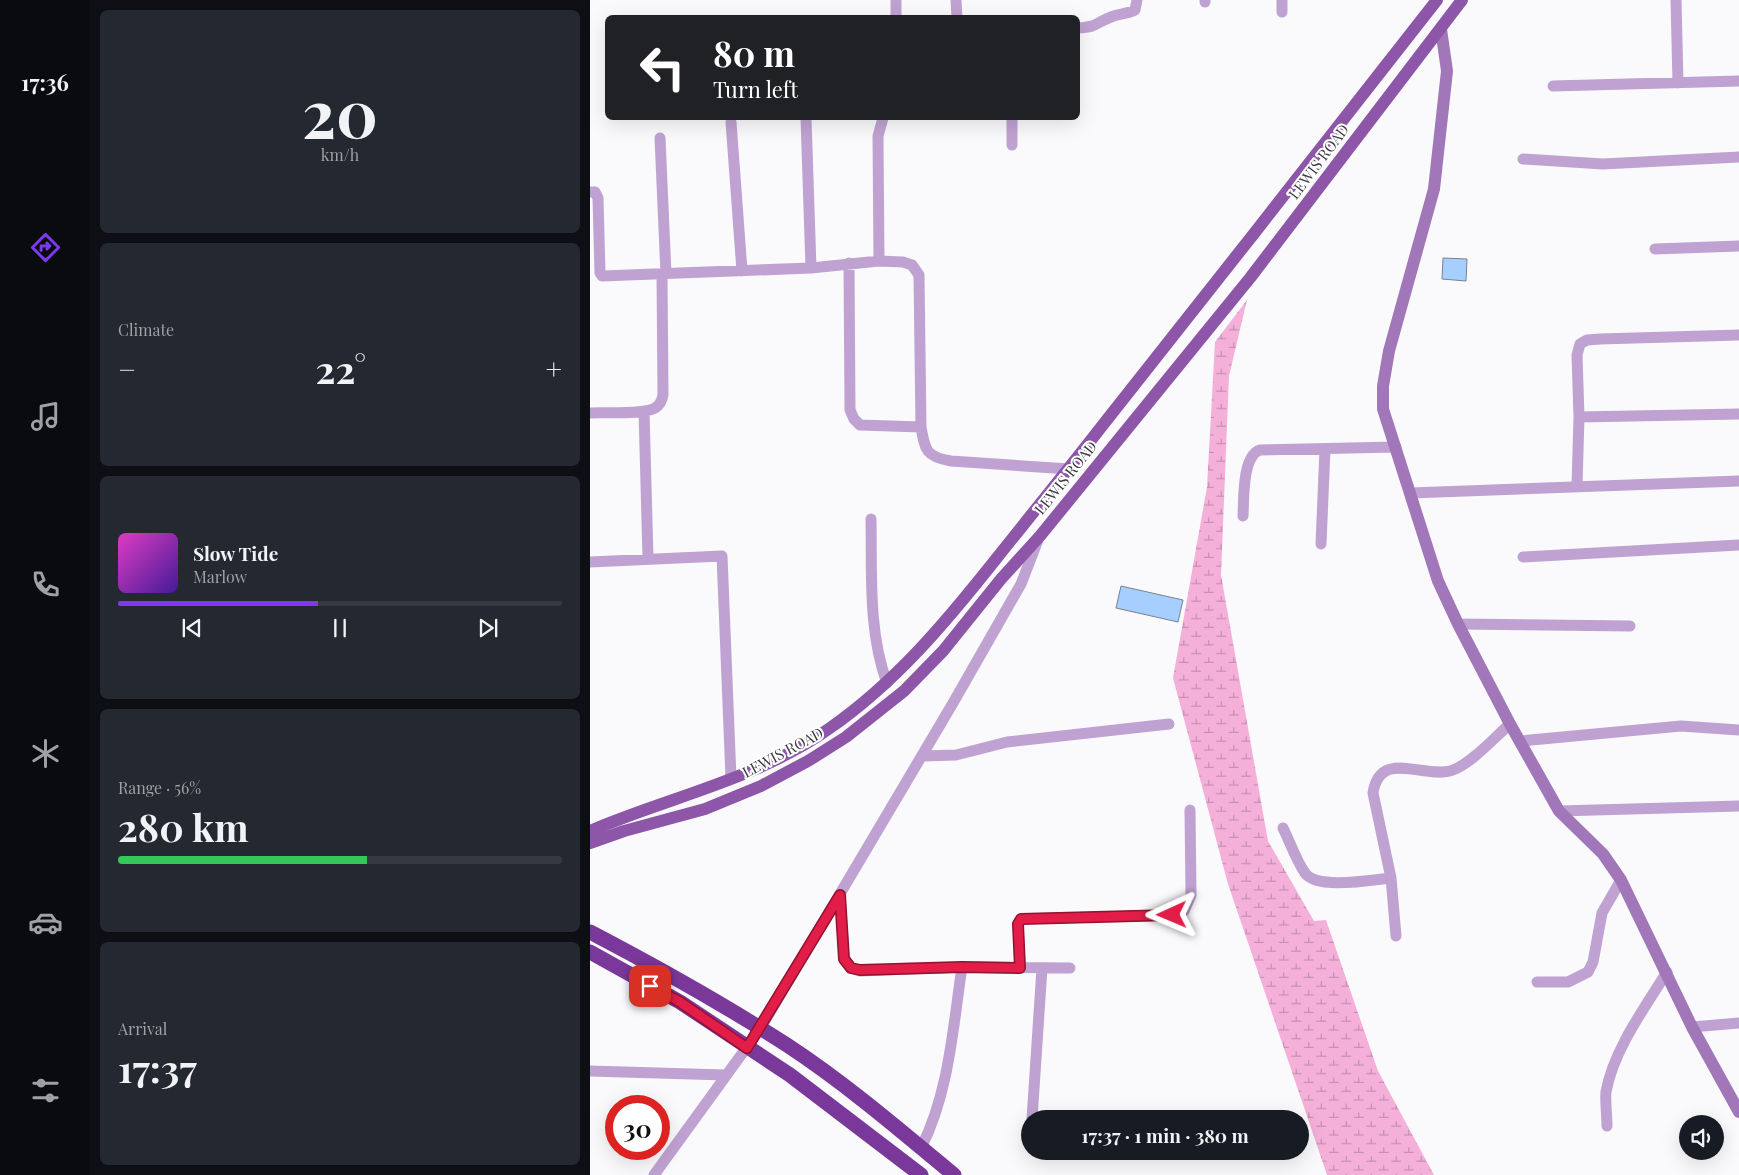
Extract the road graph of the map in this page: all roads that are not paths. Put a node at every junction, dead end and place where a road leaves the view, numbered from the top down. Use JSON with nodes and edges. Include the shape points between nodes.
{"nodes":[{"id":1,"x":896,"y":0,"type":"edge"},
{"id":2,"x":956,"y":0,"type":"edge"},
{"id":3,"x":1137,"y":0,"type":"edge"},
{"id":4,"x":1282,"y":0,"type":"edge"},
{"id":5,"x":1437,"y":0,"type":"edge"},
{"id":6,"x":1462,"y":0,"type":"edge"},
{"id":7,"x":1676,"y":0,"type":"edge"},
{"id":8,"x":1282,"y":12,"type":"dead end"},
{"id":9,"x":896,"y":15,"type":"edge"},
{"id":10,"x":957,"y":15,"type":"edge"},
{"id":11,"x":1080,"y":28,"type":"edge"},
{"id":12,"x":1442,"y":29,"type":"junction"},
{"id":13,"x":1739,"y":81,"type":"edge"},
{"id":14,"x":1678,"y":83,"type":"junction"},
{"id":15,"x":1553,"y":86,"type":"dead end"},
{"id":16,"x":1369,"y":87,"type":"junction"},
{"id":17,"x":1388,"y":98,"type":"junction"},
{"id":18,"x":806,"y":120,"type":"edge"},
{"id":19,"x":882,"y":120,"type":"edge"},
{"id":20,"x":1012,"y":120,"type":"edge"},
{"id":21,"x":731,"y":122,"type":"dead end"},
{"id":22,"x":660,"y":138,"type":"dead end"},
{"id":23,"x":1012,"y":145,"type":"dead end"},
{"id":24,"x":1739,"y":158,"type":"edge"},
{"id":25,"x":1523,"y":159,"type":"dead end"},
{"id":26,"x":590,"y":192,"type":"edge"},
{"id":27,"x":1739,"y":246,"type":"edge"},
{"id":28,"x":1655,"y":250,"type":"dead end"},
{"id":29,"x":878,"y":261,"type":"junction"},
{"id":30,"x":849,"y":264,"type":"junction"},
{"id":31,"x":811,"y":268,"type":"junction"},
{"id":32,"x":742,"y":271,"type":"junction"},
{"id":33,"x":664,"y":274,"type":"junction"},
{"id":34,"x":1739,"y":335,"type":"edge"},
{"id":35,"x":644,"y":410,"type":"junction"},
{"id":36,"x":590,"y":413,"type":"edge"},
{"id":37,"x":1739,"y":414,"type":"edge"},
{"id":38,"x":1579,"y":417,"type":"junction"},
{"id":39,"x":921,"y":427,"type":"junction"},
{"id":40,"x":1396,"y":447,"type":"junction"},
{"id":41,"x":1325,"y":449,"type":"junction"},
{"id":42,"x":1069,"y":469,"type":"junction"},
{"id":43,"x":1739,"y":481,"type":"edge"},
{"id":44,"x":1577,"y":486,"type":"junction"},
{"id":45,"x":1411,"y":493,"type":"junction"},
{"id":46,"x":1243,"y":516,"type":"dead end"},
{"id":47,"x":871,"y":519,"type":"dead end"},
{"id":48,"x":1040,"y":536,"type":"junction"},
{"id":49,"x":1321,"y":544,"type":"dead end"},
{"id":50,"x":1739,"y":545,"type":"edge"},
{"id":51,"x":1523,"y":557,"type":"dead end"},
{"id":52,"x":648,"y":558,"type":"junction"},
{"id":53,"x":590,"y":562,"type":"edge"},
{"id":54,"x":1458,"y":624,"type":"junction"},
{"id":55,"x":1630,"y":626,"type":"dead end"},
{"id":56,"x":887,"y":684,"type":"junction"},
{"id":57,"x":1169,"y":724,"type":"dead end"},
{"id":58,"x":1510,"y":724,"type":"junction"},
{"id":59,"x":1739,"y":730,"type":"edge"},
{"id":60,"x":1520,"y":741,"type":"junction"},
{"id":61,"x":923,"y":756,"type":"junction"},
{"id":62,"x":731,"y":778,"type":"junction"},
{"id":63,"x":1739,"y":806,"type":"edge"},
{"id":64,"x":1190,"y":810,"type":"dead end"},
{"id":65,"x":1559,"y":811,"type":"junction"},
{"id":66,"x":1283,"y":828,"type":"dead end"},
{"id":67,"x":590,"y":831,"type":"edge"},
{"id":68,"x":590,"y":844,"type":"edge"},
{"id":69,"x":1391,"y":878,"type":"junction"},
{"id":70,"x":1621,"y":880,"type":"junction"},
{"id":71,"x":840,"y":895,"type":"junction"},
{"id":72,"x":590,"y":932,"type":"edge"},
{"id":73,"x":1396,"y":936,"type":"dead end"},
{"id":74,"x":590,"y":952,"type":"edge"},
{"id":75,"x":962,"y":967,"type":"junction"},
{"id":76,"x":1020,"y":968,"type":"junction"},
{"id":77,"x":1042,"y":968,"type":"junction"},
{"id":78,"x":1070,"y":968,"type":"dead end"},
{"id":79,"x":1666,"y":972,"type":"junction"},
{"id":80,"x":1537,"y":982,"type":"dead end"},
{"id":81,"x":1739,"y":1023,"type":"edge"},
{"id":82,"x":1692,"y":1027,"type":"junction"},
{"id":83,"x":760,"y":1029,"type":"junction"},
{"id":84,"x":747,"y":1048,"type":"junction"},
{"id":85,"x":590,"y":1071,"type":"edge"},
{"id":86,"x":725,"y":1075,"type":"junction"},
{"id":87,"x":1033,"y":1110,"type":"edge"},
{"id":88,"x":1739,"y":1112,"type":"edge"},
{"id":89,"x":1607,"y":1126,"type":"dead end"},
{"id":90,"x":922,"y":1148,"type":"junction"},
{"id":91,"x":654,"y":1175,"type":"edge"},
{"id":92,"x":921,"y":1175,"type":"edge"},
{"id":93,"x":954,"y":1175,"type":"edge"}],
"edges":[{"from":1,"to":9,"type":"street"},
{"from":2,"to":10,"type":"street"},
{"from":3,"to":11,"type":"street","via":[[1135,10],[1111,17],[1098,26]]},
{"from":4,"to":8,"type":"street"},
{"from":5,"to":16,"type":"main road","name":"LEWIS ROAD"},
{"from":6,"to":12,"type":"main road","name":"LEWIS ROAD"},
{"from":7,"to":14,"type":"street"},
{"from":12,"to":17,"type":"main road","name":"LEWIS ROAD"},
{"from":12,"to":40,"type":"street","via":[[1447,71],[1434,189],[1389,351],[1383,386],[1383,409]]},
{"from":13,"to":14,"type":"street"},
{"from":14,"to":15,"type":"street"},
{"from":16,"to":17,"type":"main road"},
{"from":16,"to":42,"type":"main road","name":"LEWIS ROAD"},
{"from":17,"to":48,"type":"main road","name":"LEWIS ROAD","via":[[1250,278]]},
{"from":18,"to":31,"type":"street"},
{"from":19,"to":29,"type":"street","via":[[878,136]]},
{"from":20,"to":23,"type":"street"},
{"from":21,"to":32,"type":"street"},
{"from":22,"to":33,"type":"street"},
{"from":24,"to":25,"type":"street","via":[[1603,164]]},
{"from":26,"to":33,"type":"street","via":[[595,192],[598,198],[602,276]]},
{"from":27,"to":28,"type":"street"},
{"from":29,"to":30,"type":"street"},
{"from":29,"to":39,"type":"street","via":[[912,265],[919,275]]},
{"from":30,"to":31,"type":"street"},
{"from":30,"to":39,"type":"street","via":[[850,410],[860,425]]},
{"from":31,"to":32,"type":"street"},
{"from":32,"to":33,"type":"street"},
{"from":33,"to":35,"type":"street","via":[[663,395],[661,403],[653,409]]},
{"from":34,"to":38,"type":"street","via":[[1587,340],[1580,344],[1577,355]]},
{"from":35,"to":36,"type":"street"},
{"from":35,"to":52,"type":"street"},
{"from":37,"to":38,"type":"street"},
{"from":38,"to":44,"type":"street"},
{"from":39,"to":42,"type":"street","via":[[924,447],[939,459]]},
{"from":40,"to":41,"type":"street"},
{"from":40,"to":45,"type":"street"},
{"from":41,"to":46,"type":"street","via":[[1253,452],[1248,466]]},
{"from":41,"to":49,"type":"street"},
{"from":42,"to":56,"type":"main road","name":"LEWIS ROAD","via":[[932,637]]},
{"from":43,"to":44,"type":"street"},
{"from":44,"to":45,"type":"street"},
{"from":45,"to":54,"type":"street","via":[[1438,581]]},
{"from":47,"to":56,"type":"street","via":[[874,624]]},
{"from":48,"to":61,"type":"street","via":[[1021,584]]},
{"from":48,"to":68,"type":"main road","name":"LEWIS ROAD","via":[[936,658],[904,691],[846,737],[753,789],[705,808]]},
{"from":50,"to":51,"type":"street"},
{"from":52,"to":53,"type":"street"},
{"from":52,"to":62,"type":"street","via":[[716,554],[723,559]]},
{"from":54,"to":55,"type":"street"},
{"from":54,"to":58,"type":"street"},
{"from":56,"to":62,"type":"main road","name":"LEWIS ROAD","via":[[827,731],[798,748]]},
{"from":57,"to":61,"type":"street","via":[[1007,742],[956,755]]},
{"from":58,"to":60,"type":"street"},
{"from":58,"to":69,"type":"street","via":[[1462,765],[1449,771],[1397,768],[1382,772],[1375,781],[1373,793]]},
{"from":59,"to":60,"type":"street","via":[[1681,726]]},
{"from":60,"to":65,"type":"street"},
{"from":61,"to":71,"type":"street"},
{"from":62,"to":67,"type":"main road","name":"LEWIS ROAD"},
{"from":63,"to":65,"type":"street"},
{"from":64,"to":76,"type":"street","via":[[1191,895],[1184,911],[1172,915],[1021,919],[1018,924]]},
{"from":65,"to":70,"type":"street","via":[[1603,854]]},
{"from":66,"to":69,"type":"street","via":[[1305,873],[1314,881]]},
{"from":69,"to":73,"type":"street"},
{"from":70,"to":79,"type":"street"},
{"from":70,"to":80,"type":"street","via":[[1602,914],[1593,962],[1588,972],[1568,982]]},
{"from":71,"to":75,"type":"street","via":[[844,959],[851,968]]},
{"from":71,"to":83,"type":"street"},
{"from":72,"to":83,"type":"highway","via":[[676,978]]},
{"from":74,"to":84,"type":"highway","via":[[680,1002]]},
{"from":75,"to":76,"type":"street"},
{"from":75,"to":90,"type":"street","via":[[940,1100],[933,1126]]},
{"from":76,"to":77,"type":"street"},
{"from":77,"to":78,"type":"street"},
{"from":77,"to":87,"type":"street"},
{"from":79,"to":82,"type":"street"},
{"from":79,"to":89,"type":"street","via":[[1639,1015],[1614,1066],[1606,1092]]},
{"from":81,"to":82,"type":"street"},
{"from":82,"to":88,"type":"street"},
{"from":83,"to":84,"type":"street"},
{"from":83,"to":90,"type":"highway","via":[[796,1052]]},
{"from":84,"to":86,"type":"street"},
{"from":84,"to":92,"type":"highway","via":[[790,1076]]},
{"from":85,"to":86,"type":"street"},
{"from":86,"to":91,"type":"street"},
{"from":90,"to":93,"type":"highway"}]}
